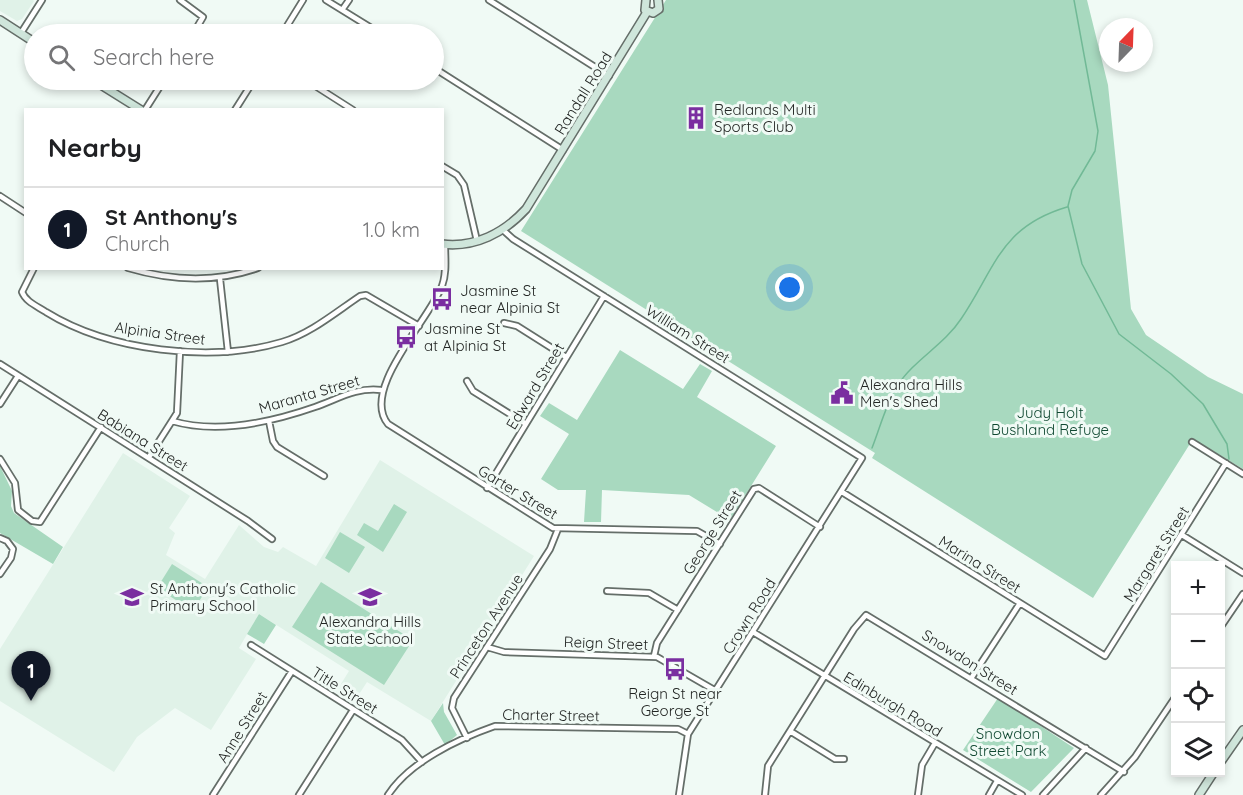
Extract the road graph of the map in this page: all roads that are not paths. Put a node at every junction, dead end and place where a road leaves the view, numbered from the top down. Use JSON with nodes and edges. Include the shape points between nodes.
{"nodes":[{"id":1,"x":42,"y":0,"type":"edge"},
{"id":2,"x":180,"y":0,"type":"edge"},
{"id":3,"x":303,"y":0,"type":"edge"},
{"id":4,"x":326,"y":0,"type":"edge"},
{"id":5,"x":349,"y":0,"type":"edge"},
{"id":6,"x":489,"y":0,"type":"edge"},
{"id":7,"x":645,"y":0,"type":"edge"},
{"id":8,"x":658,"y":0,"type":"edge"},
{"id":9,"x":342,"y":10,"type":"junction"},
{"id":10,"x":647,"y":12,"type":"junction"},
{"id":11,"x":0,"y":21,"type":"edge"},
{"id":12,"x":27,"y":24,"type":"edge"},
{"id":13,"x":199,"y":24,"type":"edge"},
{"id":14,"x":288,"y":24,"type":"edge"},
{"id":15,"x":365,"y":24,"type":"edge"},
{"id":16,"x":24,"y":28,"type":"edge"},
{"id":17,"x":21,"y":33,"type":"junction"},
{"id":18,"x":24,"y":35,"type":"edge"},
{"id":19,"x":444,"y":74,"type":"edge"},
{"id":20,"x":610,"y":76,"type":"junction"},
{"id":21,"x":110,"y":90,"type":"edge"},
{"id":22,"x":157,"y":90,"type":"edge"},
{"id":23,"x":248,"y":90,"type":"edge"},
{"id":24,"x":322,"y":90,"type":"edge"},
{"id":25,"x":140,"y":108,"type":"edge"},
{"id":26,"x":144,"y":108,"type":"edge"},
{"id":27,"x":236,"y":108,"type":"edge"},
{"id":28,"x":350,"y":108,"type":"edge"},
{"id":29,"x":564,"y":150,"type":"junction"},
{"id":30,"x":444,"y":167,"type":"edge"},
{"id":31,"x":0,"y":196,"type":"edge"},
{"id":32,"x":23,"y":211,"type":"edge"},
{"id":33,"x":503,"y":230,"type":"junction"},
{"id":34,"x":477,"y":242,"type":"junction"},
{"id":35,"x":444,"y":245,"type":"edge"},
{"id":36,"x":33,"y":270,"type":"edge"},
{"id":37,"x":138,"y":270,"type":"edge"},
{"id":38,"x":251,"y":270,"type":"edge"},
{"id":39,"x":220,"y":279,"type":"junction"},
{"id":40,"x":604,"y":296,"type":"junction"},
{"id":41,"x":504,"y":322,"type":"dead end"},
{"id":42,"x":419,"y":326,"type":"junction"},
{"id":43,"x":180,"y":351,"type":"junction"},
{"id":44,"x":228,"y":352,"type":"junction"},
{"id":45,"x":566,"y":357,"type":"junction"},
{"id":46,"x":0,"y":364,"type":"edge"},
{"id":47,"x":18,"y":376,"type":"junction"},
{"id":48,"x":467,"y":381,"type":"dead end"},
{"id":49,"x":381,"y":390,"type":"junction"},
{"id":50,"x":0,"y":404,"type":"edge"},
{"id":51,"x":172,"y":421,"type":"junction"},
{"id":52,"x":269,"y":421,"type":"junction"},
{"id":53,"x":526,"y":424,"type":"junction"},
{"id":54,"x":101,"y":427,"type":"junction"},
{"id":55,"x":1192,"y":442,"type":"dead end"},
{"id":56,"x":149,"y":457,"type":"junction"},
{"id":57,"x":862,"y":458,"type":"joint"},
{"id":58,"x":0,"y":459,"type":"edge"},
{"id":59,"x":1226,"y":463,"type":"junction"},
{"id":60,"x":1243,"y":474,"type":"edge"},
{"id":61,"x":324,"y":476,"type":"dead end"},
{"id":62,"x":487,"y":488,"type":"junction"},
{"id":63,"x":842,"y":492,"type":"junction"},
{"id":64,"x":820,"y":527,"type":"junction"},
{"id":65,"x":558,"y":529,"type":"junction"},
{"id":66,"x":1182,"y":535,"type":"junction"},
{"id":67,"x":0,"y":538,"type":"edge"},
{"id":68,"x":272,"y":539,"type":"dead end"},
{"id":69,"x":720,"y":544,"type":"junction"},
{"id":70,"x":1243,"y":573,"type":"edge"},
{"id":71,"x":0,"y":574,"type":"edge"},
{"id":72,"x":607,"y":591,"type":"dead end"},
{"id":73,"x":1243,"y":594,"type":"edge"},
{"id":74,"x":1020,"y":603,"type":"junction"},
{"id":75,"x":678,"y":610,"type":"junction"},
{"id":76,"x":1225,"y":622,"type":"edge"},
{"id":77,"x":753,"y":632,"type":"junction"},
{"id":78,"x":251,"y":645,"type":"dead end"},
{"id":79,"x":487,"y":647,"type":"junction"},
{"id":80,"x":654,"y":656,"type":"junction"},
{"id":81,"x":1105,"y":656,"type":"joint"},
{"id":82,"x":292,"y":671,"type":"junction"},
{"id":83,"x":824,"y":675,"type":"junction"},
{"id":84,"x":972,"y":677,"type":"junction"},
{"id":85,"x":716,"y":691,"type":"junction"},
{"id":86,"x":1171,"y":703,"type":"edge"},
{"id":87,"x":353,"y":710,"type":"junction"},
{"id":88,"x":1243,"y":730,"type":"edge"},
{"id":89,"x":790,"y":732,"type":"junction"},
{"id":90,"x":688,"y":734,"type":"junction"},
{"id":91,"x":467,"y":738,"type":"junction"},
{"id":92,"x":935,"y":743,"type":"junction"},
{"id":93,"x":1086,"y":748,"type":"junction"},
{"id":94,"x":1225,"y":757,"type":"edge"},
{"id":95,"x":844,"y":759,"type":"dead end"},
{"id":96,"x":422,"y":762,"type":"junction"},
{"id":97,"x":1124,"y":772,"type":"junction"},
{"id":98,"x":1211,"y":777,"type":"edge"},
{"id":99,"x":997,"y":781,"type":"junction"},
{"id":100,"x":213,"y":795,"type":"edge"},
{"id":101,"x":299,"y":795,"type":"edge"},
{"id":102,"x":388,"y":795,"type":"edge"},
{"id":103,"x":679,"y":795,"type":"edge"},
{"id":104,"x":765,"y":795,"type":"edge"},
{"id":105,"x":918,"y":795,"type":"edge"},
{"id":106,"x":989,"y":795,"type":"edge"},
{"id":107,"x":1022,"y":795,"type":"edge"},
{"id":108,"x":1043,"y":795,"type":"edge"},
{"id":109,"x":1101,"y":795,"type":"edge"},
{"id":110,"x":1199,"y":795,"type":"edge"}],
"edges":[{"from":1,"to":12,"type":"street"},
{"from":2,"to":13,"type":"street","via":[[203,17]]},
{"from":3,"to":14,"type":"street"},
{"from":4,"to":9,"type":"street"},
{"from":5,"to":9,"type":"street"},
{"from":6,"to":20,"type":"street"},
{"from":7,"to":10,"type":"street"},
{"from":8,"to":10,"type":"street","name":"Randall Road","via":[[657,11]]},
{"from":9,"to":15,"type":"street"},
{"from":10,"to":20,"type":"street","name":"Randall Road"},
{"from":11,"to":17,"type":"street"},
{"from":16,"to":17,"type":"street"},
{"from":17,"to":18,"type":"street"},
{"from":19,"to":29,"type":"street"},
{"from":20,"to":29,"type":"street","name":"Randall Road"},
{"from":21,"to":25,"type":"street"},
{"from":22,"to":26,"type":"street"},
{"from":23,"to":27,"type":"street"},
{"from":24,"to":28,"type":"street"},
{"from":29,"to":33,"type":"street","name":"Randall Road","via":[[526,209]]},
{"from":30,"to":34,"type":"street","via":[[462,180]]},
{"from":31,"to":32,"type":"street"},
{"from":33,"to":34,"type":"street","name":"Randall Road"},
{"from":33,"to":40,"type":"street","name":"William Street"},
{"from":34,"to":35,"type":"street","name":"Randall Road"},
{"from":35,"to":42,"type":"street","via":[[444,282]]},
{"from":36,"to":43,"type":"street","name":"Alpinia Street","via":[[22,292],[54,316],[100,336]]},
{"from":37,"to":39,"type":"street","via":[[178,278]]},
{"from":38,"to":39,"type":"street"},
{"from":39,"to":44,"type":"street"},
{"from":40,"to":45,"type":"street","name":"Edward Street"},
{"from":40,"to":57,"type":"street","name":"William Street"},
{"from":41,"to":45,"type":"street"},
{"from":42,"to":44,"type":"street","name":"Alpinia Street","via":[[372,297],[360,296],[302,334]]},
{"from":42,"to":49,"type":"street"},
{"from":43,"to":44,"type":"street","name":"Alpinia Street"},
{"from":43,"to":51,"type":"street","via":[[178,407]]},
{"from":45,"to":53,"type":"street","name":"Edward Street"},
{"from":46,"to":47,"type":"street","name":"Babiana Street"},
{"from":47,"to":50,"type":"street"},
{"from":47,"to":54,"type":"street","name":"Babiana Street"},
{"from":48,"to":53,"type":"street","via":[[473,391]]},
{"from":49,"to":52,"type":"street","name":"Maranta Street","via":[[355,390]]},
{"from":49,"to":62,"type":"street","name":"Garter Street","via":[[381,412],[388,424]]},
{"from":51,"to":52,"type":"street","name":"Maranta Street","via":[[211,426]]},
{"from":51,"to":56,"type":"street"},
{"from":52,"to":61,"type":"street","via":[[277,447]]},
{"from":53,"to":62,"type":"street","name":"Edward Street"},
{"from":54,"to":56,"type":"street","name":"Babiana Street"},
{"from":54,"to":58,"type":"street","via":[[39,522],[18,510],[15,483]]},
{"from":55,"to":59,"type":"street"},
{"from":56,"to":68,"type":"street","name":"Babiana Street"},
{"from":57,"to":63,"type":"street","name":"Crown Road"},
{"from":59,"to":60,"type":"street"},
{"from":59,"to":66,"type":"street","name":"Margaret Street"},
{"from":62,"to":65,"type":"street","name":"Garter Street"},
{"from":63,"to":64,"type":"street","name":"Crown Road"},
{"from":63,"to":74,"type":"street","name":"Marina Street"},
{"from":64,"to":69,"type":"street","name":"George Street","via":[[759,488],[754,489]]},
{"from":64,"to":77,"type":"street","name":"Crown Road"},
{"from":65,"to":69,"type":"street","name":"Garter Street","via":[[697,531]]},
{"from":65,"to":79,"type":"street","name":"Princeton Avenue","via":[[550,549]]},
{"from":66,"to":70,"type":"street"},
{"from":66,"to":81,"type":"street","name":"Margaret Street"},
{"from":67,"to":71,"type":"street","via":[[12,549]]},
{"from":69,"to":75,"type":"street","name":"George Street"},
{"from":72,"to":75,"type":"street","via":[[649,593]]},
{"from":73,"to":76,"type":"street"},
{"from":74,"to":81,"type":"street","name":"Marina Street"},
{"from":74,"to":84,"type":"street"},
{"from":75,"to":80,"type":"street","name":"George Street"},
{"from":77,"to":83,"type":"street","name":"Edinburgh Road"},
{"from":77,"to":85,"type":"street","name":"Crown Road"},
{"from":78,"to":82,"type":"street","name":"Title Street"},
{"from":79,"to":80,"type":"street","name":"Reign Street","via":[[504,652]]},
{"from":79,"to":91,"type":"street","name":"Princeton Avenue","via":[[452,704]]},
{"from":80,"to":85,"type":"street","name":"Reign Street"},
{"from":82,"to":87,"type":"street","name":"Title Street"},
{"from":82,"to":100,"type":"street","name":"Anne Street"},
{"from":83,"to":84,"type":"street","name":"Snowdon Street","via":[[866,615]]},
{"from":83,"to":89,"type":"street"},
{"from":83,"to":92,"type":"street","name":"Edinburgh Road"},
{"from":84,"to":93,"type":"street","name":"Snowdon Street"},
{"from":85,"to":90,"type":"street","name":"Crown Road"},
{"from":86,"to":97,"type":"street"},
{"from":87,"to":96,"type":"street","name":"Title Street","via":[[409,745]]},
{"from":87,"to":101,"type":"street"},
{"from":88,"to":94,"type":"street"},
{"from":89,"to":95,"type":"street","via":[[835,759]]},
{"from":89,"to":104,"type":"street","via":[[768,766]]},
{"from":90,"to":91,"type":"street","name":"Charter Street","via":[[678,729],[495,726]]},
{"from":90,"to":103,"type":"street","name":"Crown Road"},
{"from":91,"to":96,"type":"street","name":"Charter Street"},
{"from":92,"to":99,"type":"street","name":"Edinburgh Road"},
{"from":92,"to":105,"type":"street","via":[[922,765]]},
{"from":93,"to":97,"type":"street","name":"Snowdon Street"},
{"from":93,"to":108,"type":"street"},
{"from":96,"to":102,"type":"street","name":"Charter Street","via":[[403,775]]},
{"from":97,"to":109,"type":"street"},
{"from":98,"to":110,"type":"street"},
{"from":99,"to":106,"type":"street"},
{"from":99,"to":107,"type":"street","name":"Edinburgh Road"}]}
